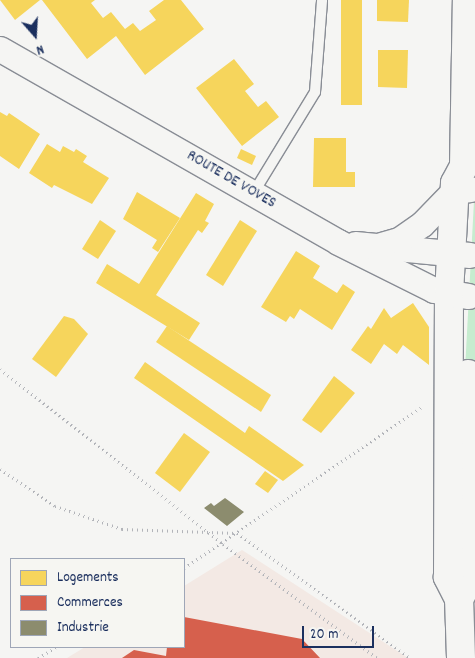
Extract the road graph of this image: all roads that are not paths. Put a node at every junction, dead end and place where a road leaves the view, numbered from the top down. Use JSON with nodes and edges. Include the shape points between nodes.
{"nodes":[{"id":1,"x":322,"y":0,"type":"edge"},
{"id":2,"x":467,"y":0,"type":"edge"},
{"id":3,"x":0,"y":49,"type":"edge"},
{"id":4,"x":462,"y":183,"type":"junction"},
{"id":5,"x":254,"y":192,"type":"junction"},
{"id":6,"x":338,"y":242,"type":"junction"},
{"id":7,"x":374,"y":247,"type":"junction"},
{"id":8,"x":461,"y":274,"type":"junction"},
{"id":9,"x":459,"y":598,"type":"junction"},
{"id":10,"x":462,"y":658,"type":"edge"}],
"edges":[{"from":1,"to":5,"type":"lane","via":[[315,92]]},
{"from":2,"to":4,"type":"main road"},
{"from":3,"to":5,"type":"street","name":"ROUTE DE VOVES"},
{"from":4,"to":7,"type":"street","via":[[442,206],[407,235]]},
{"from":4,"to":8,"type":"main road"},
{"from":5,"to":6,"type":"street","name":"ROUTE DE VOVES"},
{"from":6,"to":7,"type":"street"},
{"from":6,"to":8,"type":"street","name":"ROUTE DE VOVES","via":[[434,290]]},
{"from":7,"to":8,"type":"street"},
{"from":8,"to":9,"type":"main road","via":[[449,388],[448,578]]},
{"from":8,"to":9,"type":"main road","via":[[472,576]]},
{"from":9,"to":10,"type":"main road"}]}
